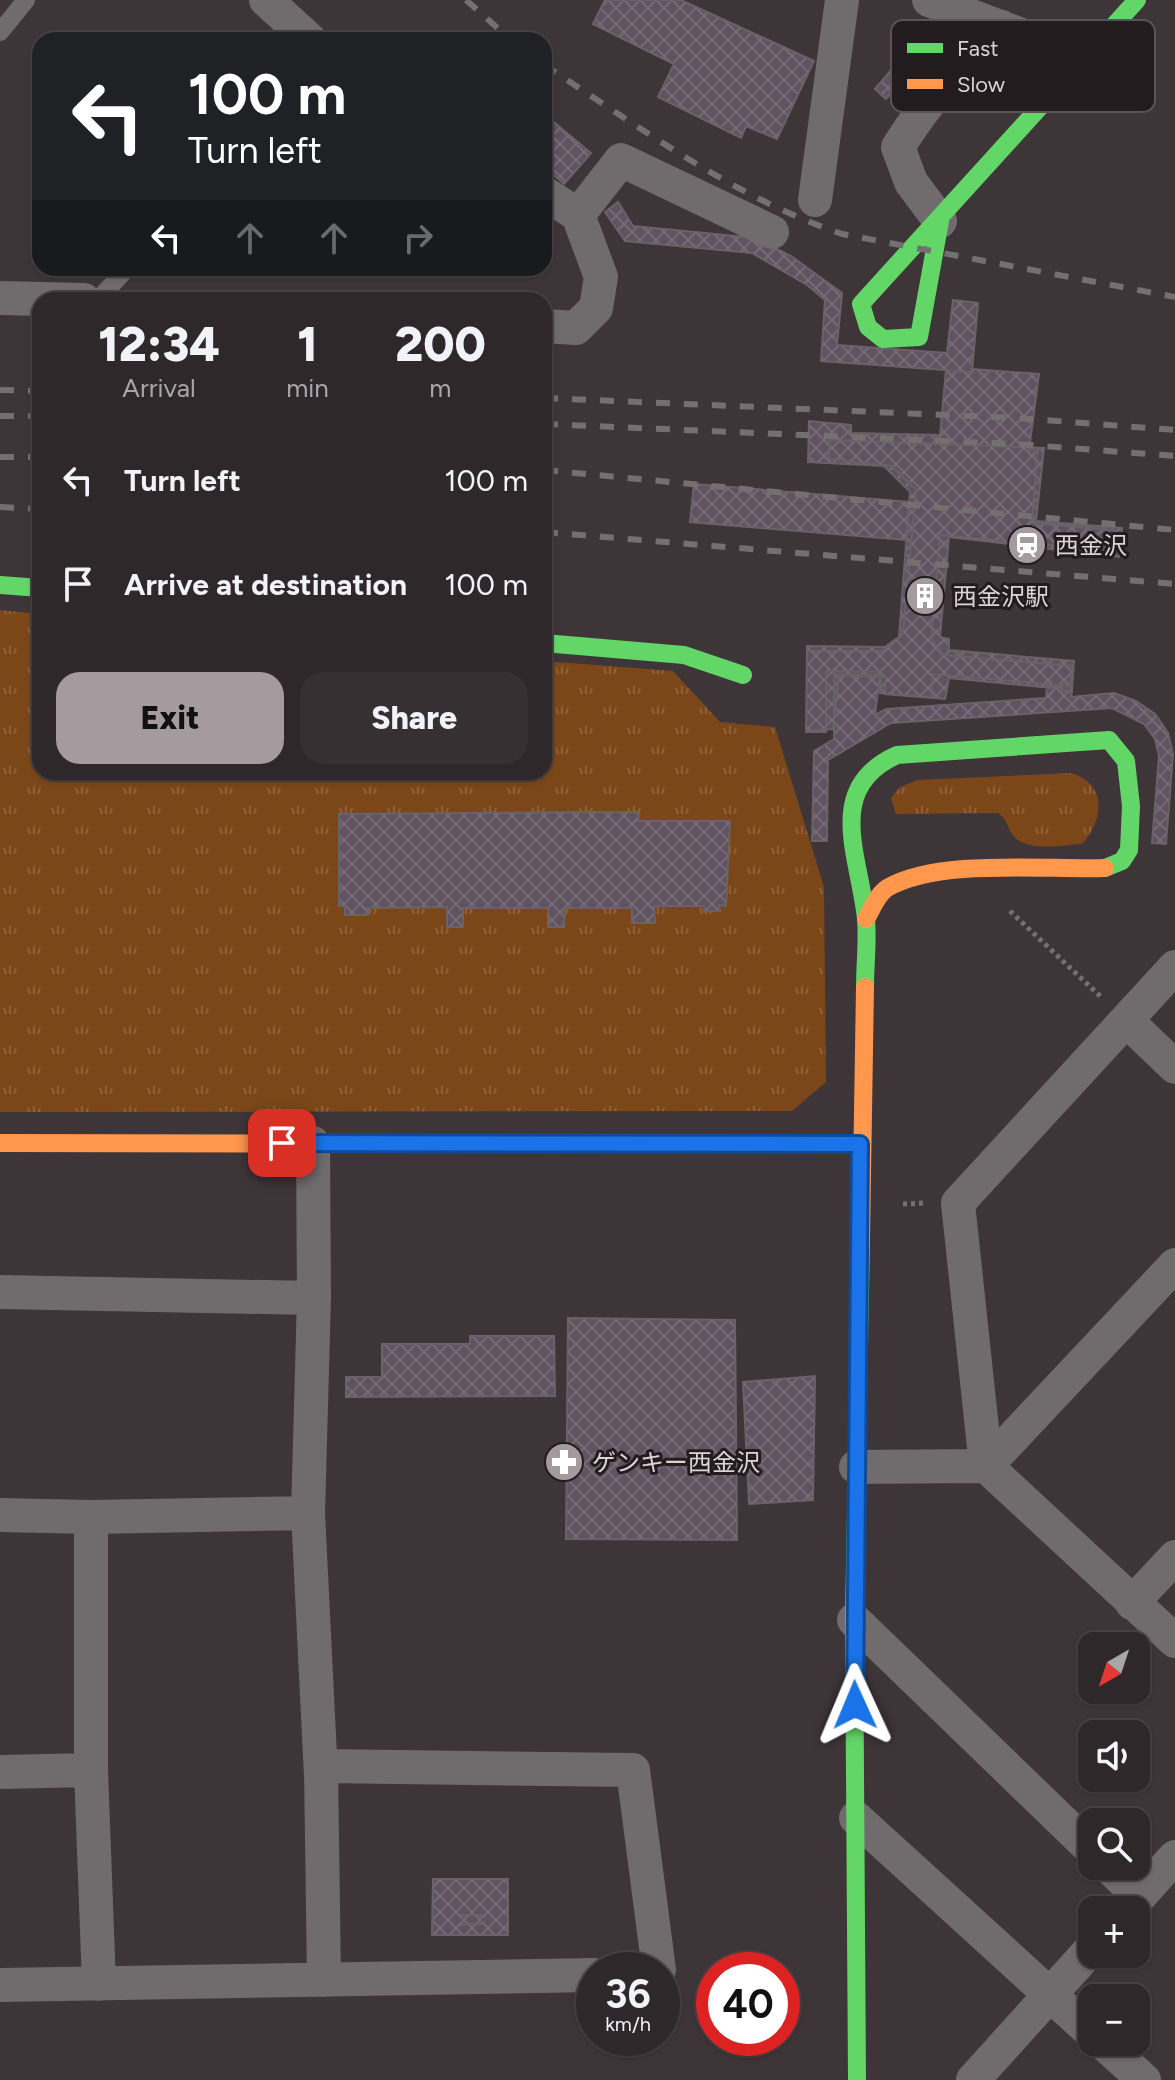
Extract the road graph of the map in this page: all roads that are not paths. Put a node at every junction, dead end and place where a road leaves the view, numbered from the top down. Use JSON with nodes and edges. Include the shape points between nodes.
{"nodes":[{"id":1,"x":26,"y":0,"type":"edge"},
{"id":2,"x":266,"y":0,"type":"edge"},
{"id":3,"x":842,"y":0,"type":"edge"},
{"id":4,"x":929,"y":0,"type":"edge"},
{"id":5,"x":1137,"y":0,"type":"edge"},
{"id":6,"x":983,"y":20,"type":"edge"},
{"id":7,"x":1119,"y":20,"type":"edge"},
{"id":8,"x":0,"y":32,"type":"edge"},
{"id":9,"x":301,"y":32,"type":"edge"},
{"id":10,"x":922,"y":112,"type":"edge"},
{"id":11,"x":1038,"y":112,"type":"edge"},
{"id":12,"x":552,"y":198,"type":"edge"},
{"id":13,"x":815,"y":200,"type":"dead end"},
{"id":14,"x":578,"y":215,"type":"junction"},
{"id":15,"x":940,"y":221,"type":"junction"},
{"id":16,"x":772,"y":232,"type":"dead end"},
{"id":17,"x":120,"y":276,"type":"edge"},
{"id":18,"x":105,"y":292,"type":"edge"},
{"id":19,"x":0,"y":298,"type":"edge"},
{"id":20,"x":32,"y":299,"type":"edge"},
{"id":21,"x":552,"y":326,"type":"edge"},
{"id":22,"x":0,"y":585,"type":"edge"},
{"id":23,"x":32,"y":587,"type":"edge"},
{"id":24,"x":552,"y":644,"type":"edge"},
{"id":25,"x":743,"y":675,"type":"dead end"},
{"id":26,"x":853,"y":791,"type":"joint"},
{"id":27,"x":866,"y":919,"type":"junction"},
{"id":28,"x":1175,"y":967,"type":"edge"},
{"id":29,"x":1128,"y":1022,"type":"junction"},
{"id":30,"x":1175,"y":1067,"type":"edge"},
{"id":31,"x":0,"y":1143,"type":"edge"},
{"id":32,"x":313,"y":1143,"type":"junction"},
{"id":33,"x":860,"y":1144,"type":"junction"},
{"id":34,"x":1175,"y":1265,"type":"edge"},
{"id":35,"x":0,"y":1292,"type":"edge"},
{"id":36,"x":314,"y":1298,"type":"junction"},
{"id":37,"x":986,"y":1466,"type":"junction"},
{"id":38,"x":856,"y":1467,"type":"junction"},
{"id":39,"x":308,"y":1513,"type":"junction"},
{"id":40,"x":0,"y":1515,"type":"edge"},
{"id":41,"x":91,"y":1517,"type":"junction"},
{"id":42,"x":1175,"y":1557,"type":"edge"},
{"id":43,"x":1132,"y":1603,"type":"junction"},
{"id":44,"x":854,"y":1620,"type":"junction"},
{"id":45,"x":1175,"y":1641,"type":"edge"},
{"id":46,"x":91,"y":1770,"type":"junction"},
{"id":47,"x":0,"y":1772,"type":"edge"},
{"id":48,"x":321,"y":1776,"type":"junction"},
{"id":49,"x":856,"y":1818,"type":"junction"},
{"id":50,"x":1078,"y":1836,"type":"edge"},
{"id":51,"x":1175,"y":1857,"type":"edge"},
{"id":52,"x":1139,"y":1896,"type":"edge"},
{"id":53,"x":657,"y":1952,"type":"edge"},
{"id":54,"x":1078,"y":1963,"type":"edge"},
{"id":55,"x":576,"y":1975,"type":"edge"},
{"id":56,"x":324,"y":1980,"type":"junction"},
{"id":57,"x":99,"y":1984,"type":"junction"},
{"id":58,"x":0,"y":1985,"type":"edge"},
{"id":59,"x":1049,"y":1995,"type":"junction"},
{"id":60,"x":1078,"y":2021,"type":"edge"},
{"id":61,"x":1117,"y":2056,"type":"edge"},
{"id":62,"x":857,"y":2080,"type":"edge"},
{"id":63,"x":973,"y":2080,"type":"edge"},
{"id":64,"x":1144,"y":2080,"type":"edge"}],
"edges":[{"from":1,"to":8,"type":"lane"},
{"from":2,"to":9,"type":"street"},
{"from":3,"to":13,"type":"street"},
{"from":4,"to":6,"type":"street"},
{"from":5,"to":7,"type":"street"},
{"from":10,"to":15,"type":"street","via":[[898,147],[911,182]]},
{"from":11,"to":15,"type":"street"},
{"from":12,"to":14,"type":"street"},
{"from":14,"to":16,"type":"street","via":[[621,160]]},
{"from":14,"to":21,"type":"street","via":[[601,277],[596,308],[576,328]]},
{"from":15,"to":15,"type":"street","via":[[861,304],[868,327],[883,339],[919,337]]},
{"from":17,"to":18,"type":"lane"},
{"from":19,"to":20,"type":"street"},
{"from":22,"to":23,"type":"street"},
{"from":24,"to":25,"type":"street","via":[[684,655]]},
{"from":26,"to":27,"type":"street","via":[[852,834]]},
{"from":26,"to":27,"type":"street","via":[[888,759],[1102,743],[1121,766],[1112,836],[1089,860],[925,857]]},
{"from":27,"to":33,"type":"street"},
{"from":28,"to":29,"type":"street"},
{"from":29,"to":30,"type":"street"},
{"from":29,"to":37,"type":"street","via":[[958,1203]]},
{"from":31,"to":32,"type":"street"},
{"from":32,"to":33,"type":"street"},
{"from":32,"to":36,"type":"street"},
{"from":33,"to":38,"type":"street"},
{"from":34,"to":37,"type":"street"},
{"from":35,"to":36,"type":"street"},
{"from":36,"to":39,"type":"street"},
{"from":37,"to":38,"type":"street"},
{"from":37,"to":43,"type":"street"},
{"from":38,"to":44,"type":"street"},
{"from":39,"to":41,"type":"street"},
{"from":39,"to":48,"type":"street"},
{"from":40,"to":41,"type":"street"},
{"from":41,"to":46,"type":"street"},
{"from":42,"to":43,"type":"street"},
{"from":43,"to":45,"type":"street"},
{"from":44,"to":49,"type":"street"},
{"from":44,"to":50,"type":"street"},
{"from":46,"to":47,"type":"street"},
{"from":46,"to":57,"type":"street"},
{"from":48,"to":53,"type":"street","via":[[321,1766],[633,1770]]},
{"from":48,"to":56,"type":"street"},
{"from":49,"to":59,"type":"street"},
{"from":49,"to":62,"type":"street"},
{"from":51,"to":52,"type":"street"},
{"from":54,"to":59,"type":"street"},
{"from":55,"to":56,"type":"street"},
{"from":56,"to":57,"type":"street"},
{"from":57,"to":58,"type":"street"},
{"from":59,"to":60,"type":"street"},
{"from":59,"to":63,"type":"street"},
{"from":61,"to":64,"type":"street"}]}
